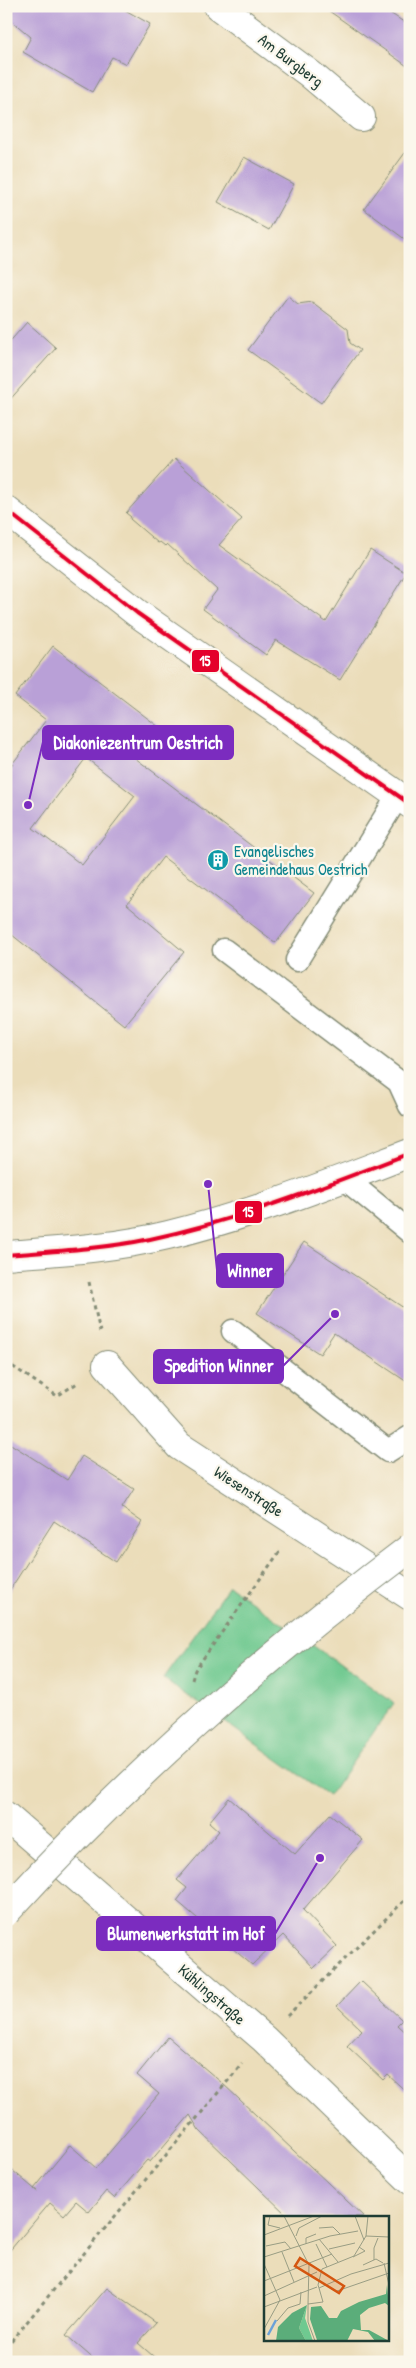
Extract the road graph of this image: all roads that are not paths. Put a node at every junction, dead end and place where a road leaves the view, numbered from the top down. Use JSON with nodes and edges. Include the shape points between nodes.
{"nodes":[{"id":1,"x":218,"y":6,"type":"edge"},
{"id":2,"x":361,"y":117,"type":"dead end"},
{"id":3,"x":6,"y":510,"type":"edge"},
{"id":4,"x":404,"y":800,"type":"edge"},
{"id":5,"x":224,"y":950,"type":"dead end"},
{"id":6,"x":297,"y":960,"type":"dead end"},
{"id":7,"x":410,"y":1106,"type":"edge"},
{"id":8,"x":410,"y":1152,"type":"edge"},
{"id":9,"x":344,"y":1178,"type":"junction"},
{"id":10,"x":410,"y":1232,"type":"edge"},
{"id":11,"x":6,"y":1255,"type":"edge"},
{"id":12,"x":233,"y":1331,"type":"dead end"},
{"id":13,"x":107,"y":1364,"type":"road end"},
{"id":14,"x":410,"y":1437,"type":"edge"},
{"id":15,"x":410,"y":1548,"type":"edge"},
{"id":16,"x":410,"y":1596,"type":"edge"},
{"id":17,"x":6,"y":1816,"type":"edge"},
{"id":18,"x":6,"y":1912,"type":"edge"},
{"id":19,"x":410,"y":2180,"type":"edge"}],
"edges":[{"from":1,"to":2,"type":"main road","name":"Am Burgberg","via":[[310,74]]},
{"from":3,"to":4,"type":"main road","via":[[137,614]]},
{"from":4,"to":6,"type":"lane"},
{"from":5,"to":7,"type":"lane","via":[[399,1082]]},
{"from":8,"to":9,"type":"main road"},
{"from":9,"to":10,"type":"lane"},
{"from":9,"to":11,"type":"main road","via":[[224,1220],[167,1235],[82,1249]]},
{"from":12,"to":14,"type":"lane","via":[[388,1451]]},
{"from":13,"to":16,"type":"main road","name":"Wiesenstraße","via":[[179,1446]]},
{"from":15,"to":18,"type":"main road","bridge":true,"via":[[289,1643],[162,1755],[42,1872]]},
{"from":17,"to":19,"type":"main road","name":"Kühlingstraße","via":[[264,2039]]}]}
